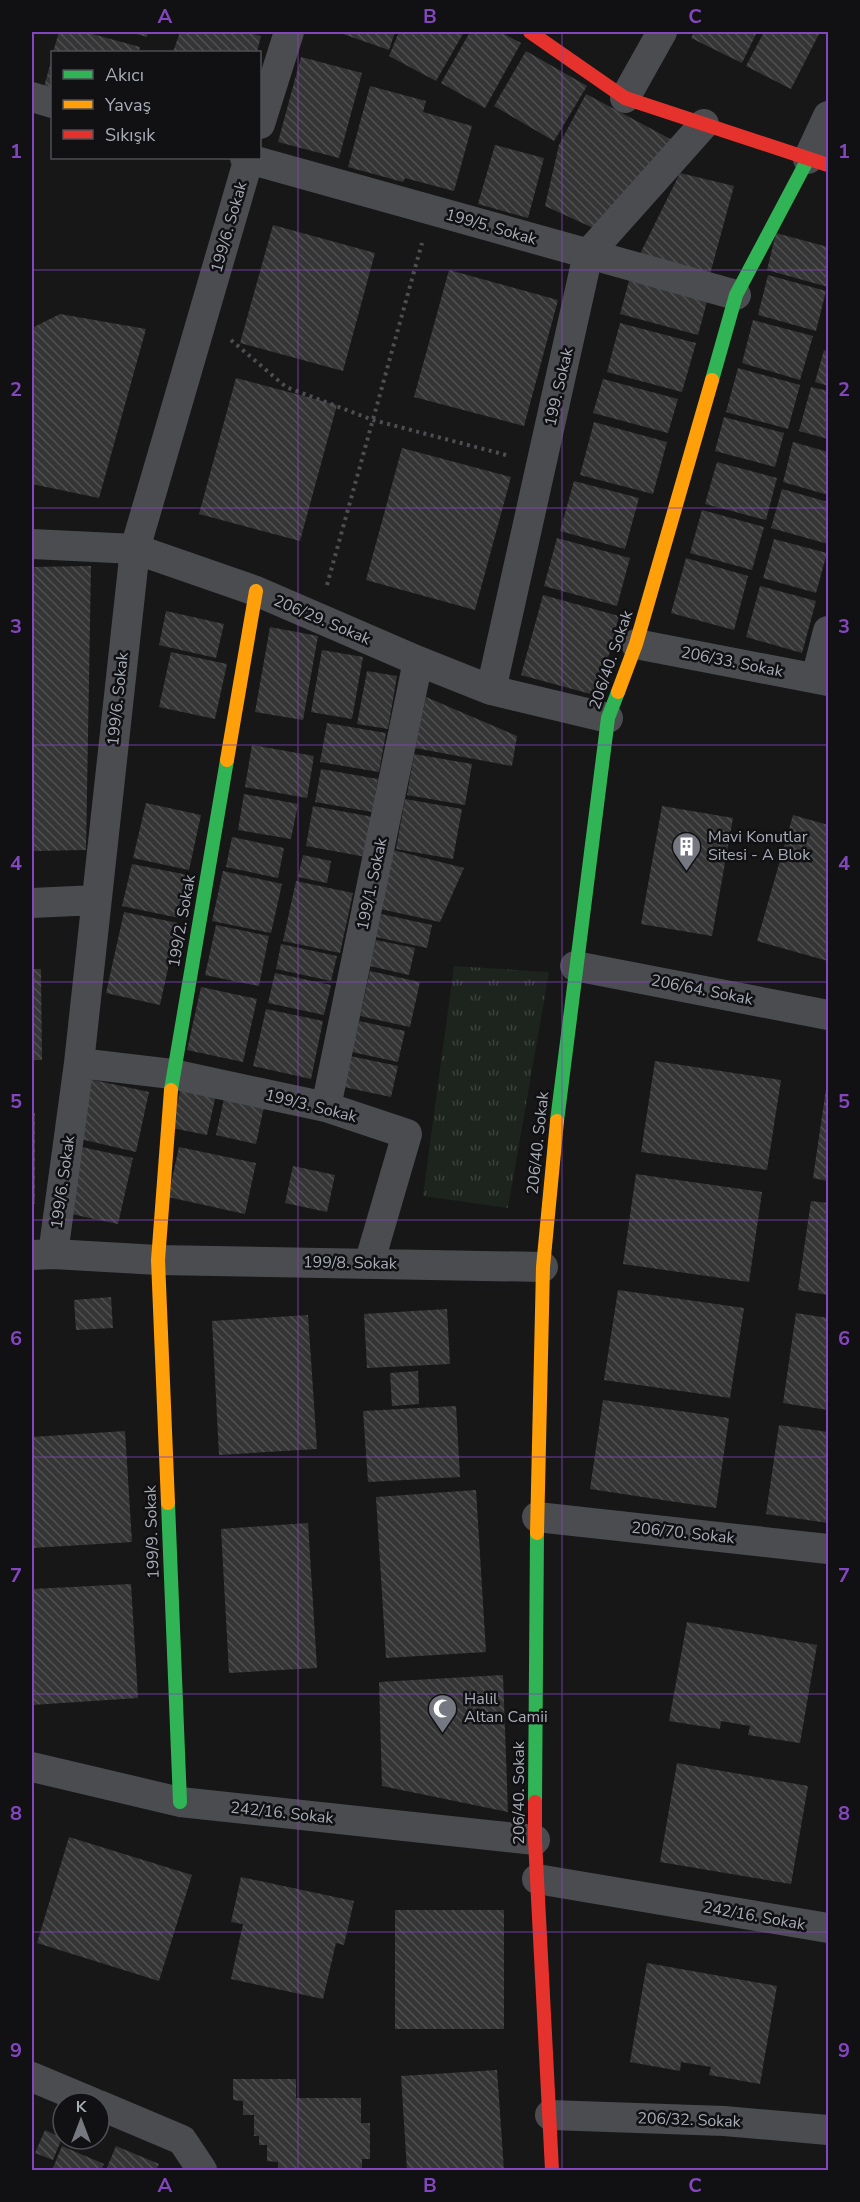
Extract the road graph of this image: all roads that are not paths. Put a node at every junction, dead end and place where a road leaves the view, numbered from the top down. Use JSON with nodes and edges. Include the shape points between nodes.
{"nodes":[{"id":1,"x":289,"y":32,"type":"edge"},
{"id":2,"x":530,"y":32,"type":"edge"},
{"id":3,"x":662,"y":32,"type":"edge"},
{"id":4,"x":32,"y":97,"type":"edge"},
{"id":5,"x":624,"y":98,"type":"junction"},
{"id":6,"x":51,"y":103,"type":"edge"},
{"id":7,"x":828,"y":116,"type":"edge"},
{"id":8,"x":261,"y":121,"type":"edge"},
{"id":9,"x":705,"y":124,"type":"junction"},
{"id":10,"x":248,"y":159,"type":"edge"},
{"id":11,"x":252,"y":159,"type":"edge"},
{"id":12,"x":818,"y":162,"type":"edge"},
{"id":13,"x":588,"y":254,"type":"junction"},
{"id":14,"x":736,"y":295,"type":"junction"},
{"id":15,"x":32,"y":544,"type":"edge"},
{"id":16,"x":135,"y":549,"type":"junction"},
{"id":17,"x":256,"y":591,"type":"junction"},
{"id":18,"x":828,"y":631,"type":"edge"},
{"id":19,"x":636,"y":644,"type":"junction"},
{"id":20,"x":418,"y":661,"type":"junction"},
{"id":21,"x":822,"y":680,"type":"edge"},
{"id":22,"x":491,"y":690,"type":"junction"},
{"id":23,"x":608,"y":718,"type":"junction"},
{"id":24,"x":96,"y":900,"type":"junction"},
{"id":25,"x":32,"y":903,"type":"edge"},
{"id":26,"x":575,"y":966,"type":"junction"},
{"id":27,"x":828,"y":1015,"type":"edge"},
{"id":28,"x":79,"y":1063,"type":"junction"},
{"id":29,"x":172,"y":1074,"type":"junction"},
{"id":30,"x":326,"y":1107,"type":"junction"},
{"id":31,"x":42,"y":1254,"type":"edge"},
{"id":32,"x":158,"y":1260,"type":"junction"},
{"id":33,"x":369,"y":1264,"type":"junction"},
{"id":34,"x":543,"y":1267,"type":"junction"},
{"id":35,"x":537,"y":1517,"type":"junction"},
{"id":36,"x":828,"y":1549,"type":"edge"},
{"id":37,"x":32,"y":1767,"type":"edge"},
{"id":38,"x":180,"y":1802,"type":"junction"},
{"id":39,"x":535,"y":1840,"type":"junction"},
{"id":40,"x":537,"y":1879,"type":"junction"},
{"id":41,"x":828,"y":1928,"type":"edge"},
{"id":42,"x":32,"y":2077,"type":"edge"},
{"id":43,"x":65,"y":2091,"type":"edge"},
{"id":44,"x":111,"y":2110,"type":"edge"},
{"id":45,"x":550,"y":2115,"type":"junction"},
{"id":46,"x":828,"y":2130,"type":"edge"},
{"id":47,"x":202,"y":2170,"type":"edge"},
{"id":48,"x":552,"y":2170,"type":"edge"}],
"edges":[{"from":1,"to":8,"type":"street"},
{"from":2,"to":5,"type":"main road"},
{"from":3,"to":5,"type":"street"},
{"from":4,"to":6,"type":"street"},
{"from":5,"to":9,"type":"main road"},
{"from":7,"to":12,"type":"street"},
{"from":9,"to":12,"type":"main road"},
{"from":9,"to":13,"type":"street","name":"199. Sokak"},
{"from":10,"to":16,"type":"street","name":"199/6. Sokak"},
{"from":11,"to":13,"type":"street","name":"199/5. Sokak"},
{"from":12,"to":14,"type":"main road","name":"206/40. Sokak"},
{"from":13,"to":14,"type":"street","name":"199/5. Sokak"},
{"from":13,"to":22,"type":"street","name":"199. Sokak"},
{"from":14,"to":19,"type":"main road","name":"206/40. Sokak"},
{"from":15,"to":16,"type":"street","name":"206/29. Sokak"},
{"from":16,"to":17,"type":"street","name":"206/29. Sokak"},
{"from":16,"to":24,"type":"street","name":"199/6. Sokak"},
{"from":17,"to":20,"type":"street","name":"206/29. Sokak"},
{"from":17,"to":29,"type":"main road","name":"199/2. Sokak"},
{"from":18,"to":21,"type":"street"},
{"from":19,"to":21,"type":"street","name":"206/33. Sokak"},
{"from":19,"to":23,"type":"main road","name":"206/40. Sokak"},
{"from":20,"to":22,"type":"street","name":"206/29. Sokak"},
{"from":20,"to":30,"type":"street","name":"199/1. Sokak"},
{"from":22,"to":23,"type":"street","name":"206/29. Sokak"},
{"from":23,"to":26,"type":"main road","name":"206/40. Sokak"},
{"from":24,"to":25,"type":"street"},
{"from":24,"to":28,"type":"street","name":"199/6. Sokak"},
{"from":26,"to":27,"type":"street","name":"206/64. Sokak"},
{"from":26,"to":34,"type":"main road","name":"206/40. Sokak"},
{"from":28,"to":29,"type":"street","name":"199/3. Sokak"},
{"from":28,"to":31,"type":"street","name":"199/6. Sokak"},
{"from":29,"to":30,"type":"street","name":"199/3. Sokak"},
{"from":29,"to":32,"type":"main road","name":"199/2. Sokak"},
{"from":30,"to":33,"type":"street","name":"199/3. Sokak","via":[[407,1134]]},
{"from":31,"to":32,"type":"street","name":"199/8. Sokak"},
{"from":32,"to":33,"type":"street","name":"199/8. Sokak"},
{"from":32,"to":38,"type":"main road","name":"199/9. Sokak"},
{"from":33,"to":34,"type":"street","name":"199/8. Sokak"},
{"from":34,"to":35,"type":"main road","name":"206/40. Sokak"},
{"from":35,"to":36,"type":"street","name":"206/70. Sokak"},
{"from":35,"to":39,"type":"main road","name":"206/40. Sokak"},
{"from":37,"to":38,"type":"street","name":"242/16. Sokak"},
{"from":38,"to":39,"type":"street","name":"242/16. Sokak"},
{"from":39,"to":40,"type":"main road","name":"206/40. Sokak"},
{"from":40,"to":41,"type":"street","name":"242/16. Sokak"},
{"from":40,"to":45,"type":"main road","name":"206/40. Sokak"},
{"from":42,"to":43,"type":"street"},
{"from":44,"to":47,"type":"street","via":[[182,2140]]},
{"from":45,"to":46,"type":"street","name":"206/32. Sokak","via":[[724,2121]]},
{"from":45,"to":48,"type":"main road","name":"206/40. Sokak"}]}
